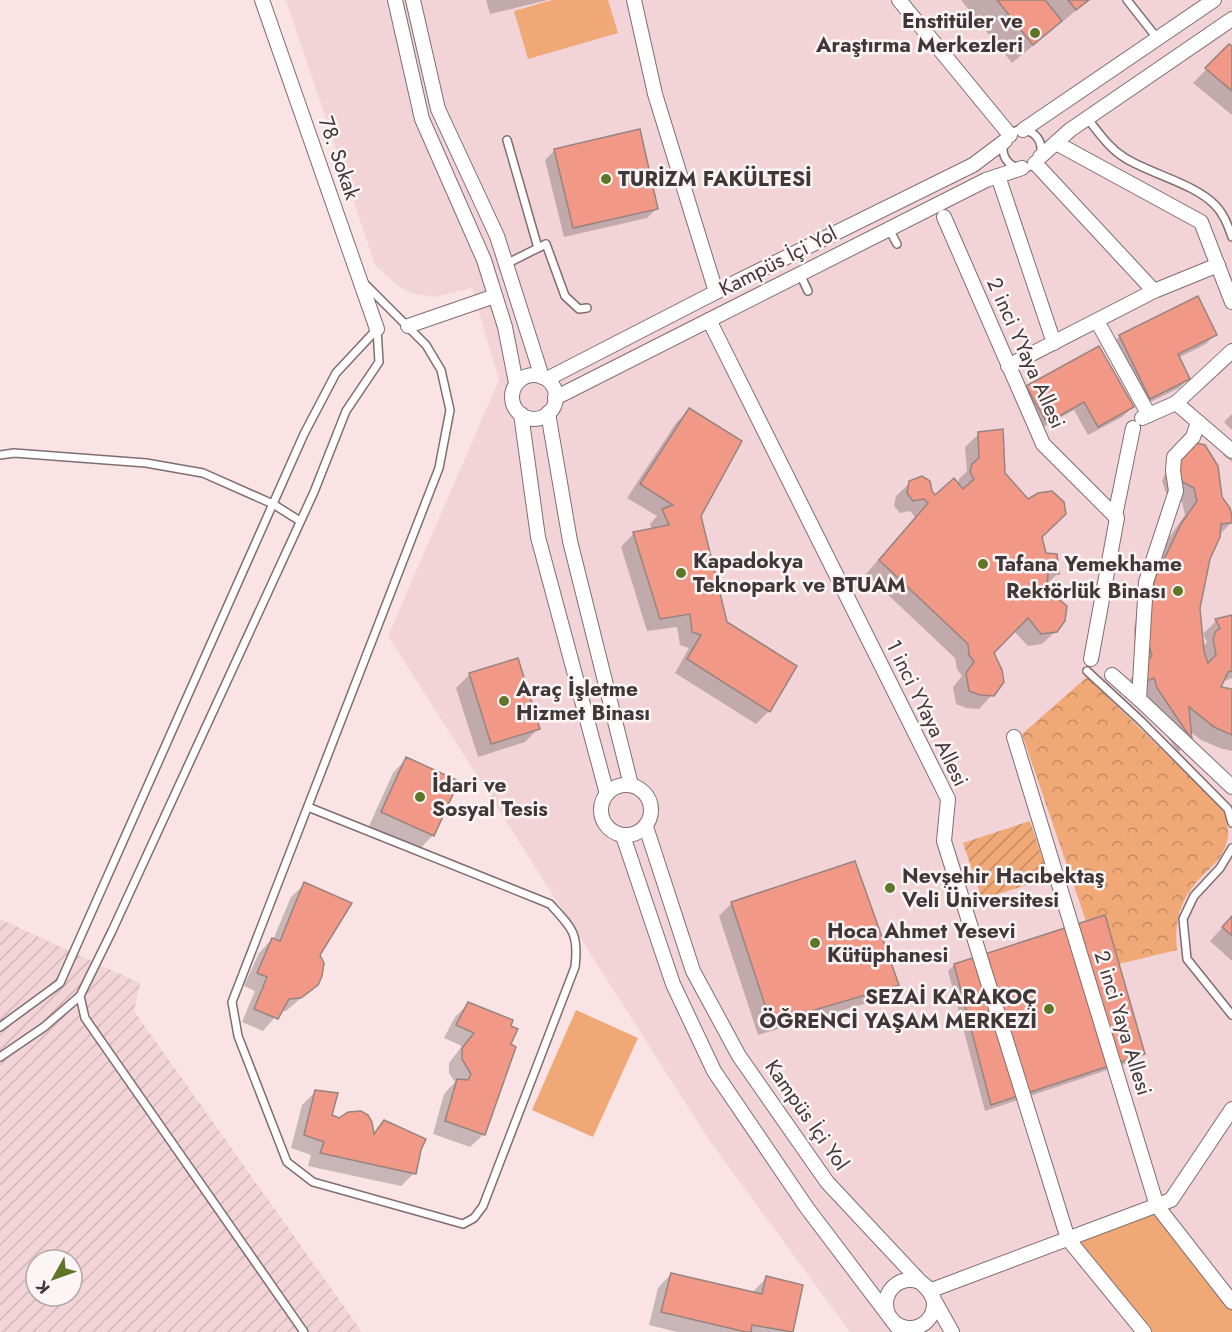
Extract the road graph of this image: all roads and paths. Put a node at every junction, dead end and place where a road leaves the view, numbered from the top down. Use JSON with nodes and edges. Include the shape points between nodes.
{"nodes":[{"id":1,"x":262,"y":0,"type":"edge"},
{"id":2,"x":395,"y":0,"type":"edge"},
{"id":3,"x":413,"y":0,"type":"edge"},
{"id":4,"x":634,"y":0,"type":"edge"},
{"id":5,"x":899,"y":0,"type":"edge"},
{"id":6,"x":1127,"y":0,"type":"edge"},
{"id":7,"x":1214,"y":0,"type":"edge"},
{"id":8,"x":1232,"y":19,"type":"edge"},
{"id":9,"x":1157,"y":38,"type":"junction"},
{"id":10,"x":1087,"y":118,"type":"junction"},
{"id":11,"x":1023,"y":130,"type":"junction"},
{"id":12,"x":1007,"y":138,"type":"junction"},
{"id":13,"x":507,"y":140,"type":"dead end"},
{"id":14,"x":1056,"y":143,"type":"junction"},
{"id":15,"x":1037,"y":160,"type":"junction"},
{"id":16,"x":1022,"y":168,"type":"junction"},
{"id":17,"x":998,"y":176,"type":"junction"},
{"id":18,"x":883,"y":210,"type":"junction"},
{"id":19,"x":944,"y":217,"type":"dead end"},
{"id":20,"x":889,"y":229,"type":"junction"},
{"id":21,"x":1232,"y":237,"type":"edge"},
{"id":22,"x":897,"y":244,"type":"dead end"},
{"id":23,"x":538,"y":248,"type":"junction"},
{"id":24,"x":506,"y":264,"type":"junction"},
{"id":25,"x":1218,"y":265,"type":"junction"},
{"id":26,"x":800,"y":274,"type":"junction"},
{"id":27,"x":359,"y":279,"type":"junction"},
{"id":28,"x":808,"y":291,"type":"dead end"},
{"id":29,"x":1154,"y":291,"type":"junction"},
{"id":30,"x":716,"y":292,"type":"junction"},
{"id":31,"x":495,"y":296,"type":"junction"},
{"id":32,"x":1232,"y":302,"type":"edge"},
{"id":33,"x":588,"y":308,"type":"dead end"},
{"id":34,"x":709,"y":320,"type":"junction"},
{"id":35,"x":1097,"y":321,"type":"junction"},
{"id":36,"x":408,"y":326,"type":"junction"},
{"id":37,"x":377,"y":329,"type":"junction"},
{"id":38,"x":1054,"y":343,"type":"junction"},
{"id":39,"x":1232,"y":351,"type":"edge"},
{"id":40,"x":1008,"y":366,"type":"junction"},
{"id":41,"x":544,"y":378,"type":"junction"},
{"id":42,"x":516,"y":383,"type":"junction"},
{"id":43,"x":555,"y":398,"type":"junction"},
{"id":44,"x":1176,"y":403,"type":"junction"},
{"id":45,"x":548,"y":413,"type":"junction"},
{"id":46,"x":521,"y":414,"type":"junction"},
{"id":47,"x":1141,"y":420,"type":"junction"},
{"id":48,"x":1198,"y":422,"type":"junction"},
{"id":49,"x":1232,"y":451,"type":"edge"},
{"id":50,"x":0,"y":455,"type":"edge"},
{"id":51,"x":273,"y":504,"type":"junction"},
{"id":52,"x":1115,"y":516,"type":"junction"},
{"id":53,"x":300,"y":521,"type":"junction"},
{"id":54,"x":1089,"y":665,"type":"joint"},
{"id":55,"x":1112,"y":675,"type":"dead end"},
{"id":56,"x":1139,"y":699,"type":"junction"},
{"id":57,"x":1014,"y":737,"type":"dead end"},
{"id":58,"x":631,"y":785,"type":"junction"},
{"id":59,"x":1232,"y":787,"type":"edge"},
{"id":60,"x":607,"y":794,"type":"junction"},
{"id":61,"x":308,"y":807,"type":"junction"},
{"id":62,"x":1232,"y":823,"type":"edge"},
{"id":63,"x":646,"y":827,"type":"junction"},
{"id":64,"x":623,"y":836,"type":"junction"},
{"id":65,"x":1232,"y":848,"type":"edge"},
{"id":66,"x":80,"y":996,"type":"junction"},
{"id":67,"x":1232,"y":1015,"type":"edge"},
{"id":68,"x":0,"y":1028,"type":"edge"},
{"id":69,"x":0,"y":1057,"type":"edge"},
{"id":70,"x":1232,"y":1109,"type":"edge"},
{"id":71,"x":1157,"y":1206,"type":"junction"},
{"id":72,"x":1068,"y":1239,"type":"junction"},
{"id":73,"x":929,"y":1291,"type":"junction"},
{"id":74,"x":1232,"y":1302,"type":"edge"},
{"id":75,"x":890,"y":1317,"type":"junction"},
{"id":76,"x":304,"y":1332,"type":"edge"},
{"id":77,"x":902,"y":1332,"type":"edge"},
{"id":78,"x":952,"y":1332,"type":"edge"},
{"id":79,"x":1144,"y":1332,"type":"edge"}],
"edges":[{"from":1,"to":27,"type":"street","name":"78. Sokak"},
{"from":2,"to":31,"type":"street","via":[[422,119],[484,260]]},
{"from":3,"to":24,"type":"street","via":[[438,109],[497,236]]},
{"from":4,"to":30,"type":"street","via":[[655,94]]},
{"from":5,"to":12,"type":"street"},
{"from":6,"to":9,"type":"lane"},
{"from":7,"to":9,"type":"street"},
{"from":8,"to":10,"type":"street"},
{"from":9,"to":11,"type":"street"},
{"from":10,"to":14,"type":"street"},
{"from":10,"to":21,"type":"lane","via":[[1109,146],[1126,159],[1215,204]]},
{"from":11,"to":12,"type":"lane"},
{"from":11,"to":15,"type":"lane","via":[[1037,136],[1041,150]]},
{"from":12,"to":16,"type":"lane","via":[[1004,155],[1008,162]]},
{"from":12,"to":18,"type":"street","name":"Kampüs İçi Yol","via":[[973,165]]},
{"from":13,"to":23,"type":"lane"},
{"from":14,"to":15,"type":"street"},
{"from":14,"to":25,"type":"street","via":[[1201,222]]},
{"from":15,"to":16,"type":"lane"},
{"from":15,"to":29,"type":"street"},
{"from":16,"to":17,"type":"street","name":"Kampüs İçi Yol"},
{"from":17,"to":20,"type":"street","name":"Kampüs İçi Yol"},
{"from":17,"to":38,"type":"street"},
{"from":18,"to":20,"type":"street"},
{"from":18,"to":30,"type":"street","name":"Kampüs İçi Yol"},
{"from":19,"to":40,"type":"street","name":"2 inci YYaya Allesi"},
{"from":20,"to":22,"type":"lane"},
{"from":20,"to":26,"type":"street","name":"Kampüs İçi Yol"},
{"from":23,"to":24,"type":"lane"},
{"from":23,"to":33,"type":"lane","via":[[546,244],[558,281],[570,302],[579,309]]},
{"from":24,"to":41,"type":"street"},
{"from":25,"to":29,"type":"street"},
{"from":25,"to":32,"type":"street"},
{"from":26,"to":28,"type":"lane"},
{"from":26,"to":34,"type":"street","name":"Kampüs İçi Yol"},
{"from":27,"to":36,"type":"lane"},
{"from":27,"to":37,"type":"street","name":"78. Sokak"},
{"from":29,"to":35,"type":"street"},
{"from":30,"to":41,"type":"street","name":"Kampüs İçi Yol"},
{"from":31,"to":36,"type":"street"},
{"from":31,"to":42,"type":"street"},
{"from":34,"to":43,"type":"street","name":"Kampüs İçi Yol"},
{"from":34,"to":72,"type":"street","name":"1 inci YYaya Allesi","via":[[948,799],[944,841]]},
{"from":35,"to":38,"type":"street"},
{"from":35,"to":47,"type":"street"},
{"from":36,"to":61,"type":"lane","via":[[441,370],[450,410],[439,468]]},
{"from":37,"to":51,"type":"lane","via":[[336,373]]},
{"from":37,"to":53,"type":"lane","via":[[379,362],[346,411]]},
{"from":38,"to":40,"type":"street"},
{"from":39,"to":44,"type":"street"},
{"from":40,"to":52,"type":"street","name":"2 inci YYaya Allesi","via":[[1043,444]]},
{"from":41,"to":42,"type":"street","via":[[531,375]]},
{"from":41,"to":43,"type":"street","via":[[553,386]]},
{"from":42,"to":46,"type":"street","via":[[512,399]]},
{"from":43,"to":45,"type":"street"},
{"from":44,"to":47,"type":"street"},
{"from":44,"to":48,"type":"street"},
{"from":45,"to":46,"type":"street","via":[[537,418]]},
{"from":45,"to":58,"type":"street","via":[[570,541]]},
{"from":46,"to":60,"type":"street","via":[[538,537]]},
{"from":47,"to":52,"type":"street"},
{"from":48,"to":49,"type":"street"},
{"from":48,"to":56,"type":"street","via":[[1193,436],[1174,457],[1176,491],[1146,582]]},
{"from":50,"to":51,"type":"lane","via":[[146,463],[203,473]]},
{"from":51,"to":53,"type":"lane"},
{"from":51,"to":68,"type":"lane","via":[[60,983]]},
{"from":52,"to":54,"type":"street"},
{"from":53,"to":66,"type":"lane"},
{"from":54,"to":62,"type":"lane","via":[[1228,809]]},
{"from":55,"to":56,"type":"street"},
{"from":56,"to":59,"type":"street"},
{"from":57,"to":71,"type":"street","name":"2 inci Yaya Allesi"},
{"from":58,"to":60,"type":"street","via":[[614,788]]},
{"from":58,"to":63,"type":"street","via":[[639,788],[650,802],[651,819]]},
{"from":60,"to":64,"type":"street","via":[[603,820]]},
{"from":61,"to":61,"type":"lane","via":[[232,1002],[238,1036],[287,1162],[313,1182],[464,1224],[483,1206],[575,967],[578,945],[571,927],[550,904]]},
{"from":63,"to":64,"type":"street"},
{"from":63,"to":73,"type":"street","name":"Kampüs İçi Yol","via":[[693,971],[739,1056],[827,1182]]},
{"from":64,"to":75,"type":"street","via":[[673,984],[714,1071],[807,1208]]},
{"from":65,"to":67,"type":"lane","via":[[1220,868],[1194,896],[1183,919],[1187,959]]},
{"from":66,"to":69,"type":"lane"},
{"from":66,"to":76,"type":"lane","via":[[85,1018]]},
{"from":70,"to":71,"type":"street","via":[[1171,1200]]},
{"from":71,"to":72,"type":"street"},
{"from":71,"to":74,"type":"street","name":"2 inci Yaya Allesi"},
{"from":72,"to":73,"type":"street"},
{"from":72,"to":79,"type":"street","name":"1 inci YYaya Allesi"},
{"from":73,"to":75,"type":"street","via":[[917,1282],[897,1285],[888,1296]]},
{"from":73,"to":75,"type":"street","via":[[933,1312],[923,1324],[908,1328]]},
{"from":73,"to":78,"type":"street","name":"Kampüs İçi Yol"},
{"from":75,"to":77,"type":"street"}]}
